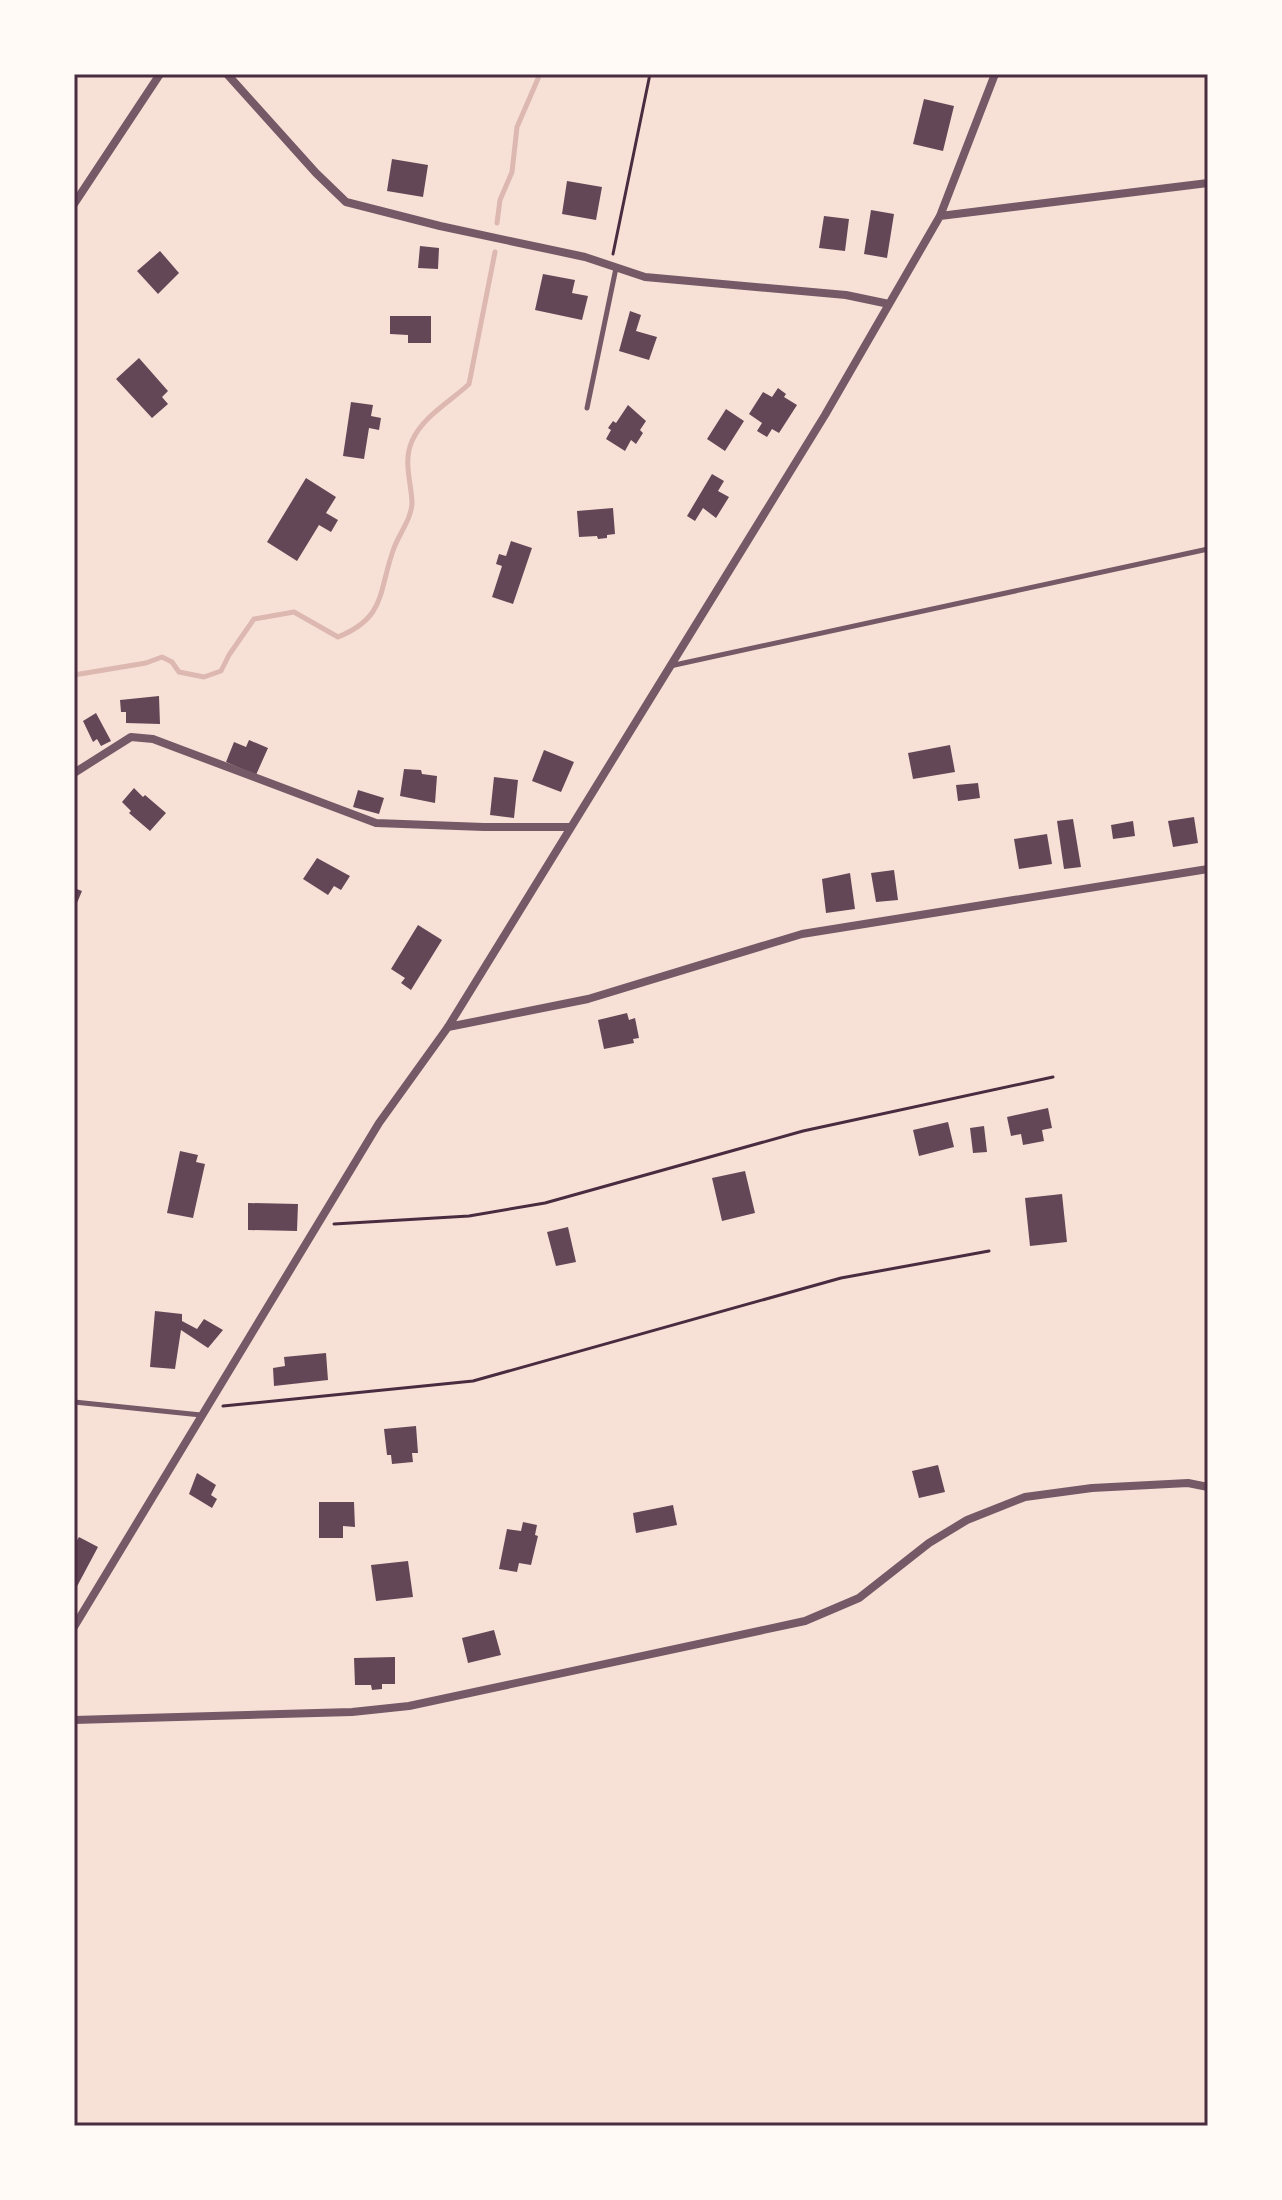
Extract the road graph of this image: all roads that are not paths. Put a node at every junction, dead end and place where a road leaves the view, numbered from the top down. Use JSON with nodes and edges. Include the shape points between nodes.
{"nodes":[{"id":1,"x":160,"y":74,"type":"edge"},
{"id":2,"x":227,"y":74,"type":"edge"},
{"id":3,"x":995,"y":74,"type":"edge"},
{"id":4,"x":1208,"y":183,"type":"edge"},
{"id":5,"x":74,"y":204,"type":"edge"},
{"id":6,"x":940,"y":216,"type":"junction"},
{"id":7,"x":614,"y":266,"type":"junction"},
{"id":8,"x":889,"y":304,"type":"junction"},
{"id":9,"x":587,"y":408,"type":"dead end"},
{"id":10,"x":1208,"y":549,"type":"edge"},
{"id":11,"x":669,"y":666,"type":"junction"},
{"id":12,"x":74,"y":773,"type":"edge"},
{"id":13,"x":569,"y":827,"type":"junction"},
{"id":14,"x":1208,"y":869,"type":"edge"},
{"id":15,"x":448,"y":1027,"type":"junction"},
{"id":16,"x":74,"y":1402,"type":"edge"},
{"id":17,"x":204,"y":1412,"type":"junction"},
{"id":18,"x":1208,"y":1487,"type":"edge"},
{"id":19,"x":74,"y":1627,"type":"edge"},
{"id":20,"x":74,"y":1720,"type":"edge"}],
"edges":[{"from":1,"to":5,"type":"street"},
{"from":2,"to":7,"type":"street","via":[[346,202]]},
{"from":3,"to":6,"type":"street"},
{"from":4,"to":6,"type":"street"},
{"from":6,"to":8,"type":"street"},
{"from":7,"to":8,"type":"street","via":[[645,277],[846,295]]},
{"from":7,"to":9,"type":"lane"},
{"from":8,"to":11,"type":"street"},
{"from":10,"to":11,"type":"lane"},
{"from":11,"to":13,"type":"street"},
{"from":12,"to":13,"type":"street","via":[[131,737],[153,739],[376,823]]},
{"from":13,"to":15,"type":"street"},
{"from":14,"to":15,"type":"street","via":[[802,934],[588,999]]},
{"from":15,"to":17,"type":"street","via":[[379,1123]]},
{"from":16,"to":17,"type":"lane"},
{"from":17,"to":19,"type":"street"},
{"from":18,"to":20,"type":"street","via":[[1188,1483],[1092,1488],[1025,1497],[967,1520],[859,1598],[805,1621],[409,1706]]}]}
